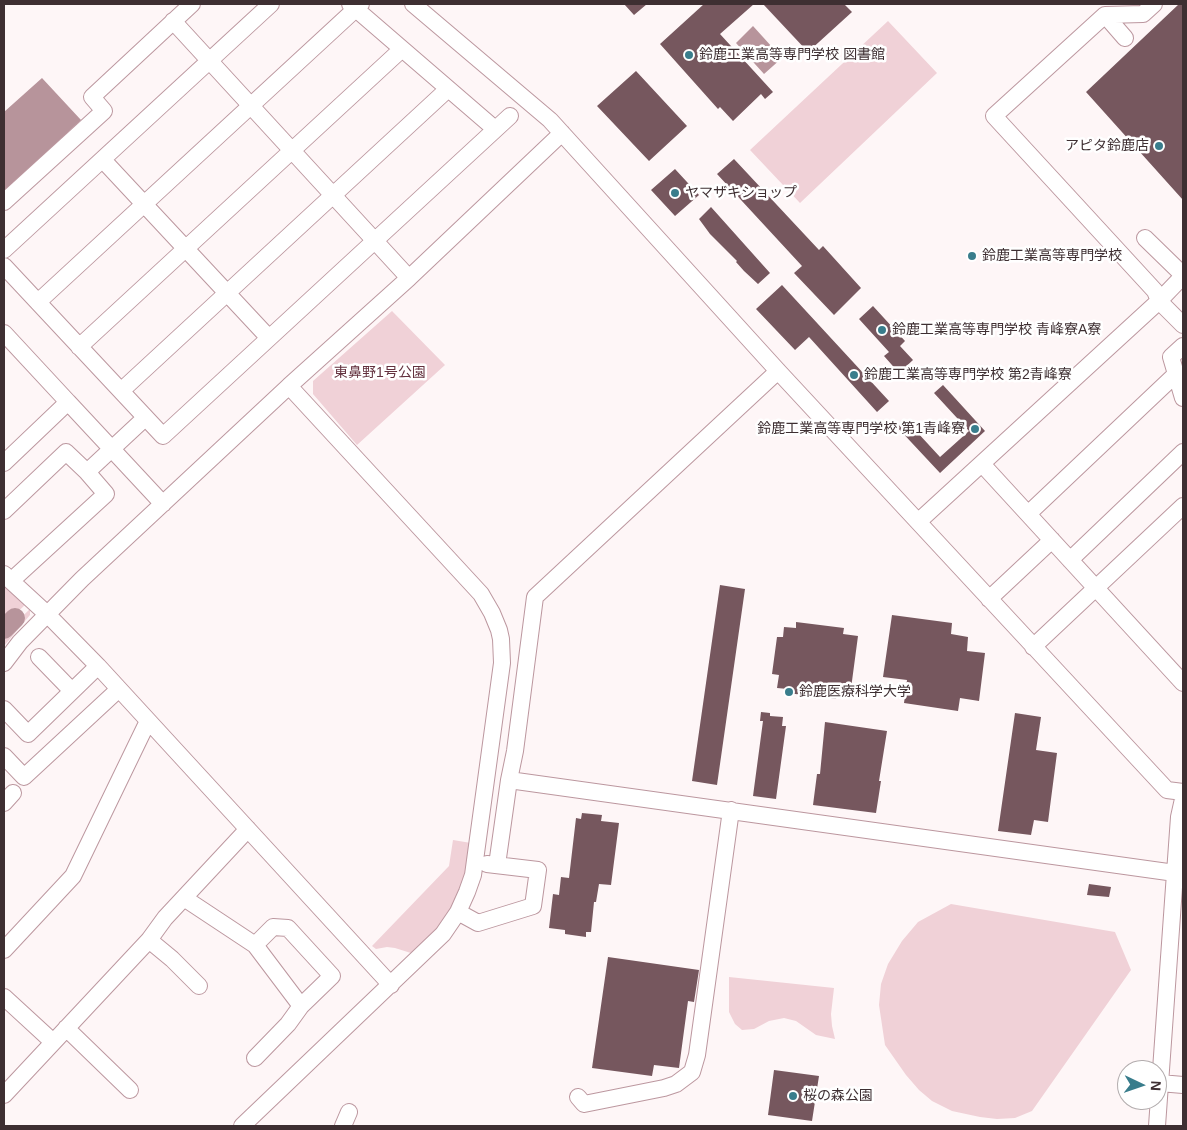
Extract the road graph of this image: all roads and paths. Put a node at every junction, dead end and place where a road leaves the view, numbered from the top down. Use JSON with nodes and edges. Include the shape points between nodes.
{"nodes":[{"id":1,"x":192,"y":4,"type":"edge"},
{"id":2,"x":271,"y":4,"type":"edge"},
{"id":3,"x":413,"y":4,"type":"edge"},
{"id":4,"x":1154,"y":4,"type":"edge"},
{"id":5,"x":356,"y":5,"type":"edge"},
{"id":6,"x":1105,"y":15,"type":"junction"},
{"id":7,"x":173,"y":21,"type":"junction"},
{"id":8,"x":1125,"y":38,"type":"dead end"},
{"id":9,"x":402,"y":49,"type":"junction"},
{"id":10,"x":209,"y":60,"type":"junction"},
{"id":11,"x":448,"y":89,"type":"junction"},
{"id":12,"x":251,"y":105,"type":"junction"},
{"id":13,"x":510,"y":116,"type":"dead end"},
{"id":14,"x":495,"y":129,"type":"junction"},
{"id":15,"x":562,"y":133,"type":"junction"},
{"id":16,"x":292,"y":150,"type":"junction"},
{"id":17,"x":103,"y":160,"type":"junction"},
{"id":18,"x":334,"y":195,"type":"junction"},
{"id":19,"x":4,"y":202,"type":"edge"},
{"id":20,"x":144,"y":204,"type":"junction"},
{"id":21,"x":1145,"y":238,"type":"dead end"},
{"id":22,"x":375,"y":240,"type":"junction"},
{"id":23,"x":185,"y":249,"type":"junction"},
{"id":24,"x":4,"y":250,"type":"edge"},
{"id":25,"x":4,"y":266,"type":"edge"},
{"id":26,"x":1183,"y":276,"type":"edge"},
{"id":27,"x":410,"y":278,"type":"junction"},
{"id":28,"x":227,"y":293,"type":"junction"},
{"id":29,"x":1159,"y":301,"type":"junction"},
{"id":30,"x":38,"y":302,"type":"junction"},
{"id":31,"x":1183,"y":325,"type":"edge"},
{"id":32,"x":4,"y":333,"type":"edge"},
{"id":33,"x":269,"y":338,"type":"junction"},
{"id":34,"x":1183,"y":346,"type":"edge"},
{"id":35,"x":79,"y":347,"type":"junction"},
{"id":36,"x":778,"y":371,"type":"junction"},
{"id":37,"x":1176,"y":374,"type":"junction"},
{"id":38,"x":290,"y":386,"type":"junction"},
{"id":39,"x":121,"y":391,"type":"junction"},
{"id":40,"x":1183,"y":398,"type":"edge"},
{"id":41,"x":68,"y":402,"type":"junction"},
{"id":42,"x":145,"y":418,"type":"junction"},
{"id":43,"x":112,"y":449,"type":"junction"},
{"id":44,"x":1183,"y":452,"type":"edge"},
{"id":45,"x":4,"y":463,"type":"edge"},
{"id":46,"x":982,"y":464,"type":"junction"},
{"id":47,"x":87,"y":472,"type":"junction"},
{"id":48,"x":163,"y":504,"type":"junction"},
{"id":49,"x":1183,"y":506,"type":"edge"},
{"id":50,"x":4,"y":511,"type":"edge"},
{"id":51,"x":1028,"y":514,"type":"junction"},
{"id":52,"x":919,"y":521,"type":"junction"},
{"id":53,"x":1052,"y":540,"type":"junction"},
{"id":54,"x":1070,"y":560,"type":"junction"},
{"id":55,"x":8,"y":578,"type":"edge"},
{"id":56,"x":1096,"y":589,"type":"junction"},
{"id":57,"x":989,"y":599,"type":"junction"},
{"id":58,"x":47,"y":614,"type":"junction"},
{"id":59,"x":1033,"y":647,"type":"junction"},
{"id":60,"x":39,"y":657,"type":"dead end"},
{"id":61,"x":4,"y":663,"type":"edge"},
{"id":62,"x":98,"y":666,"type":"junction"},
{"id":63,"x":1183,"y":683,"type":"edge"},
{"id":64,"x":119,"y":689,"type":"junction"},
{"id":65,"x":72,"y":691,"type":"junction"},
{"id":66,"x":4,"y":709,"type":"edge"},
{"id":67,"x":148,"y":721,"type":"junction"},
{"id":68,"x":4,"y":756,"type":"edge"},
{"id":69,"x":509,"y":780,"type":"junction"},
{"id":70,"x":1183,"y":792,"type":"edge"},
{"id":71,"x":1183,"y":799,"type":"edge"},
{"id":72,"x":731,"y":810,"type":"junction"},
{"id":73,"x":248,"y":829,"type":"junction"},
{"id":74,"x":475,"y":863,"type":"junction"},
{"id":75,"x":497,"y":865,"type":"junction"},
{"id":76,"x":1175,"y":873,"type":"junction"},
{"id":77,"x":184,"y":898,"type":"junction"},
{"id":78,"x":458,"y":912,"type":"junction"},
{"id":79,"x":149,"y":940,"type":"junction"},
{"id":80,"x":255,"y":945,"type":"junction"},
{"id":81,"x":4,"y":950,"type":"edge"},
{"id":82,"x":391,"y":985,"type":"junction"},
{"id":83,"x":199,"y":986,"type":"dead end"},
{"id":84,"x":4,"y":997,"type":"edge"},
{"id":85,"x":301,"y":1006,"type":"junction"},
{"id":86,"x":66,"y":1028,"type":"junction"},
{"id":87,"x":53,"y":1042,"type":"junction"},
{"id":88,"x":255,"y":1058,"type":"dead end"},
{"id":89,"x":1162,"y":1060,"type":"edge"},
{"id":90,"x":1167,"y":1084,"type":"edge"},
{"id":91,"x":1183,"y":1085,"type":"edge"},
{"id":92,"x":130,"y":1090,"type":"dead end"},
{"id":93,"x":4,"y":1095,"type":"edge"},
{"id":94,"x":578,"y":1097,"type":"dead end"},
{"id":95,"x":1159,"y":1110,"type":"edge"},
{"id":96,"x":242,"y":1126,"type":"edge"},
{"id":97,"x":1158,"y":1126,"type":"edge"}],
"edges":[{"from":1,"to":7,"type":"street"},
{"from":2,"to":10,"type":"street"},
{"from":3,"to":15,"type":"street"},
{"from":4,"to":6,"type":"street","via":[[1143,14]]},
{"from":5,"to":9,"type":"street"},
{"from":5,"to":12,"type":"street"},
{"from":6,"to":8,"type":"street"},
{"from":6,"to":29,"type":"street","via":[[994,116],[1155,291]]},
{"from":7,"to":10,"type":"street"},
{"from":7,"to":19,"type":"street","via":[[92,97],[104,111]]},
{"from":9,"to":11,"type":"street"},
{"from":9,"to":16,"type":"street"},
{"from":10,"to":12,"type":"street"},
{"from":10,"to":17,"type":"street"},
{"from":11,"to":14,"type":"street"},
{"from":11,"to":18,"type":"street"},
{"from":12,"to":16,"type":"street"},
{"from":12,"to":20,"type":"street"},
{"from":13,"to":14,"type":"street"},
{"from":14,"to":22,"type":"street"},
{"from":15,"to":27,"type":"street"},
{"from":15,"to":36,"type":"street"},
{"from":16,"to":18,"type":"street"},
{"from":16,"to":23,"type":"street"},
{"from":17,"to":20,"type":"street"},
{"from":17,"to":24,"type":"street"},
{"from":18,"to":22,"type":"street"},
{"from":18,"to":28,"type":"street"},
{"from":20,"to":23,"type":"street"},
{"from":20,"to":30,"type":"street"},
{"from":21,"to":26,"type":"street"},
{"from":22,"to":27,"type":"street"},
{"from":22,"to":33,"type":"street"},
{"from":23,"to":28,"type":"street"},
{"from":23,"to":35,"type":"street"},
{"from":25,"to":30,"type":"street"},
{"from":26,"to":29,"type":"street"},
{"from":27,"to":38,"type":"street"},
{"from":28,"to":33,"type":"street"},
{"from":28,"to":39,"type":"street"},
{"from":29,"to":31,"type":"street"},
{"from":29,"to":46,"type":"street"},
{"from":30,"to":35,"type":"street"},
{"from":32,"to":41,"type":"street"},
{"from":33,"to":42,"type":"street","via":[[163,436]]},
{"from":34,"to":37,"type":"street","via":[[1171,357]]},
{"from":35,"to":39,"type":"street"},
{"from":36,"to":52,"type":"street"},
{"from":36,"to":69,"type":"street","via":[[537,594]]},
{"from":37,"to":40,"type":"street"},
{"from":37,"to":51,"type":"street"},
{"from":38,"to":48,"type":"street"},
{"from":38,"to":74,"type":"street","via":[[481,594],[496,621],[501,638],[502,663]]},
{"from":39,"to":42,"type":"street"},
{"from":41,"to":43,"type":"street"},
{"from":41,"to":45,"type":"street"},
{"from":42,"to":43,"type":"street"},
{"from":43,"to":47,"type":"street"},
{"from":43,"to":48,"type":"street"},
{"from":44,"to":54,"type":"street"},
{"from":46,"to":51,"type":"street"},
{"from":46,"to":52,"type":"street"},
{"from":47,"to":50,"type":"street","via":[[66,452]]},
{"from":47,"to":55,"type":"street","via":[[106,494]]},
{"from":48,"to":58,"type":"street"},
{"from":49,"to":56,"type":"street"},
{"from":51,"to":53,"type":"street"},
{"from":52,"to":57,"type":"street"},
{"from":53,"to":54,"type":"street"},
{"from":53,"to":57,"type":"street"},
{"from":54,"to":56,"type":"street"},
{"from":55,"to":58,"type":"street"},
{"from":56,"to":59,"type":"street"},
{"from":56,"to":63,"type":"street"},
{"from":57,"to":59,"type":"street"},
{"from":58,"to":61,"type":"street"},
{"from":58,"to":62,"type":"street"},
{"from":59,"to":70,"type":"street","via":[[1167,790]]},
{"from":60,"to":65,"type":"street"},
{"from":62,"to":64,"type":"street"},
{"from":62,"to":65,"type":"street"},
{"from":64,"to":67,"type":"street"},
{"from":64,"to":68,"type":"street","via":[[24,777]]},
{"from":65,"to":66,"type":"street","via":[[28,734]]},
{"from":67,"to":73,"type":"street"},
{"from":67,"to":81,"type":"street","via":[[73,876]]},
{"from":69,"to":72,"type":"street"},
{"from":69,"to":75,"type":"street"},
{"from":71,"to":76,"type":"street"},
{"from":72,"to":76,"type":"street"},
{"from":72,"to":94,"type":"street","via":[[692,1072],[664,1088],[584,1104]]},
{"from":73,"to":77,"type":"street"},
{"from":73,"to":82,"type":"street"},
{"from":74,"to":75,"type":"street"},
{"from":74,"to":78,"type":"street","via":[[471,884]]},
{"from":75,"to":78,"type":"street","via":[[538,870],[533,906],[478,923]]},
{"from":76,"to":89,"type":"street"},
{"from":77,"to":79,"type":"street"},
{"from":77,"to":80,"type":"street"},
{"from":78,"to":82,"type":"street","via":[[444,934]]},
{"from":79,"to":83,"type":"street"},
{"from":79,"to":86,"type":"street"},
{"from":80,"to":85,"type":"street"},
{"from":80,"to":85,"type":"street","via":[[273,926],[288,928],[332,976]]},
{"from":82,"to":96,"type":"street"},
{"from":84,"to":87,"type":"street"},
{"from":85,"to":88,"type":"street"},
{"from":86,"to":87,"type":"street"},
{"from":86,"to":92,"type":"street"},
{"from":87,"to":93,"type":"street"},
{"from":90,"to":91,"type":"street"},
{"from":95,"to":97,"type":"street"}]}
